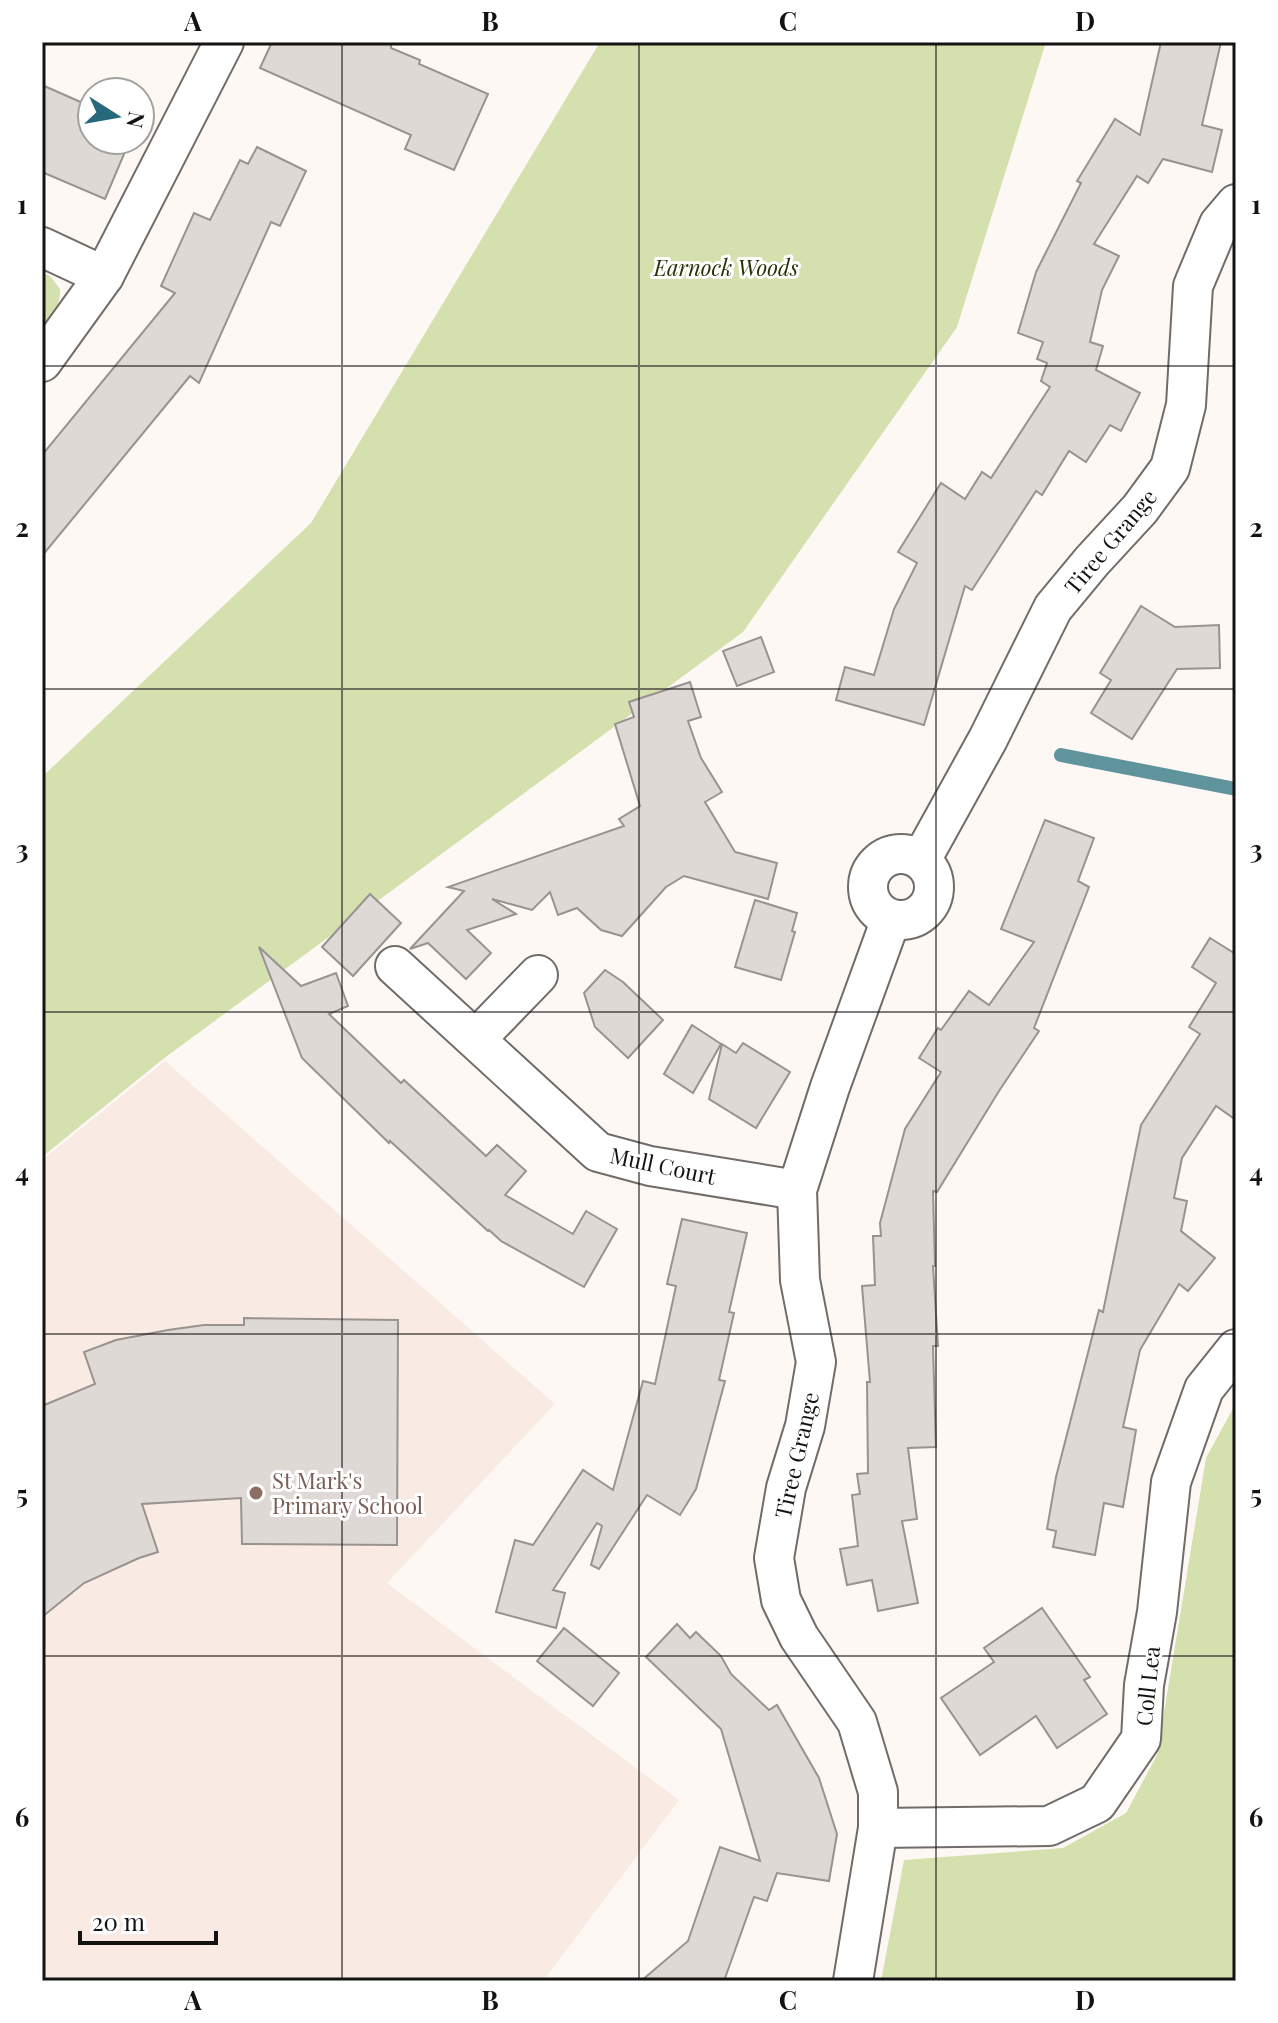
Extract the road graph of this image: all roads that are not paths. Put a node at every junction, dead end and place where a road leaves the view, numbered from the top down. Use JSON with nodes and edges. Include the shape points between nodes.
{"nodes":[{"id":1,"x":224,"y":42,"type":"edge"},
{"id":2,"x":1236,"y":204,"type":"edge"},
{"id":3,"x":42,"y":247,"type":"edge"},
{"id":4,"x":104,"y":276,"type":"junction"},
{"id":5,"x":42,"y":362,"type":"edge"},
{"id":6,"x":395,"y":966,"type":"dead end"},
{"id":7,"x":538,"y":975,"type":"dead end"},
{"id":8,"x":476,"y":1039,"type":"junction"},
{"id":9,"x":797,"y":1190,"type":"junction"},
{"id":10,"x":1236,"y":1349,"type":"edge"},
{"id":11,"x":878,"y":1828,"type":"junction"},
{"id":12,"x":853,"y":1981,"type":"edge"}],
"edges":[{"from":1,"to":4,"type":"street"},
{"from":2,"to":9,"type":"street","name":"Tiree Grange","via":[[1219,224],[1193,286],[1186,405],[1170,468],[1053,608],[921,860],[933,878],[934,895],[917,917],[891,919]]},
{"from":3,"to":4,"type":"street"},
{"from":4,"to":5,"type":"street"},
{"from":6,"to":8,"type":"street","name":"Mull Court"},
{"from":7,"to":8,"type":"street"},
{"from":8,"to":9,"type":"street","name":"Mull Court","via":[[598,1152]]},
{"from":9,"to":11,"type":"street","name":"Tiree Grange","via":[[800,1280],[816,1362],[774,1558],[781,1600],[799,1637],[857,1722],[878,1792]]},
{"from":10,"to":11,"type":"street","name":"Coll Lea","via":[[1204,1389],[1171,1482],[1141,1739],[1097,1803],[1049,1826]]},
{"from":11,"to":12,"type":"street","name":"Tiree Grange"}]}
